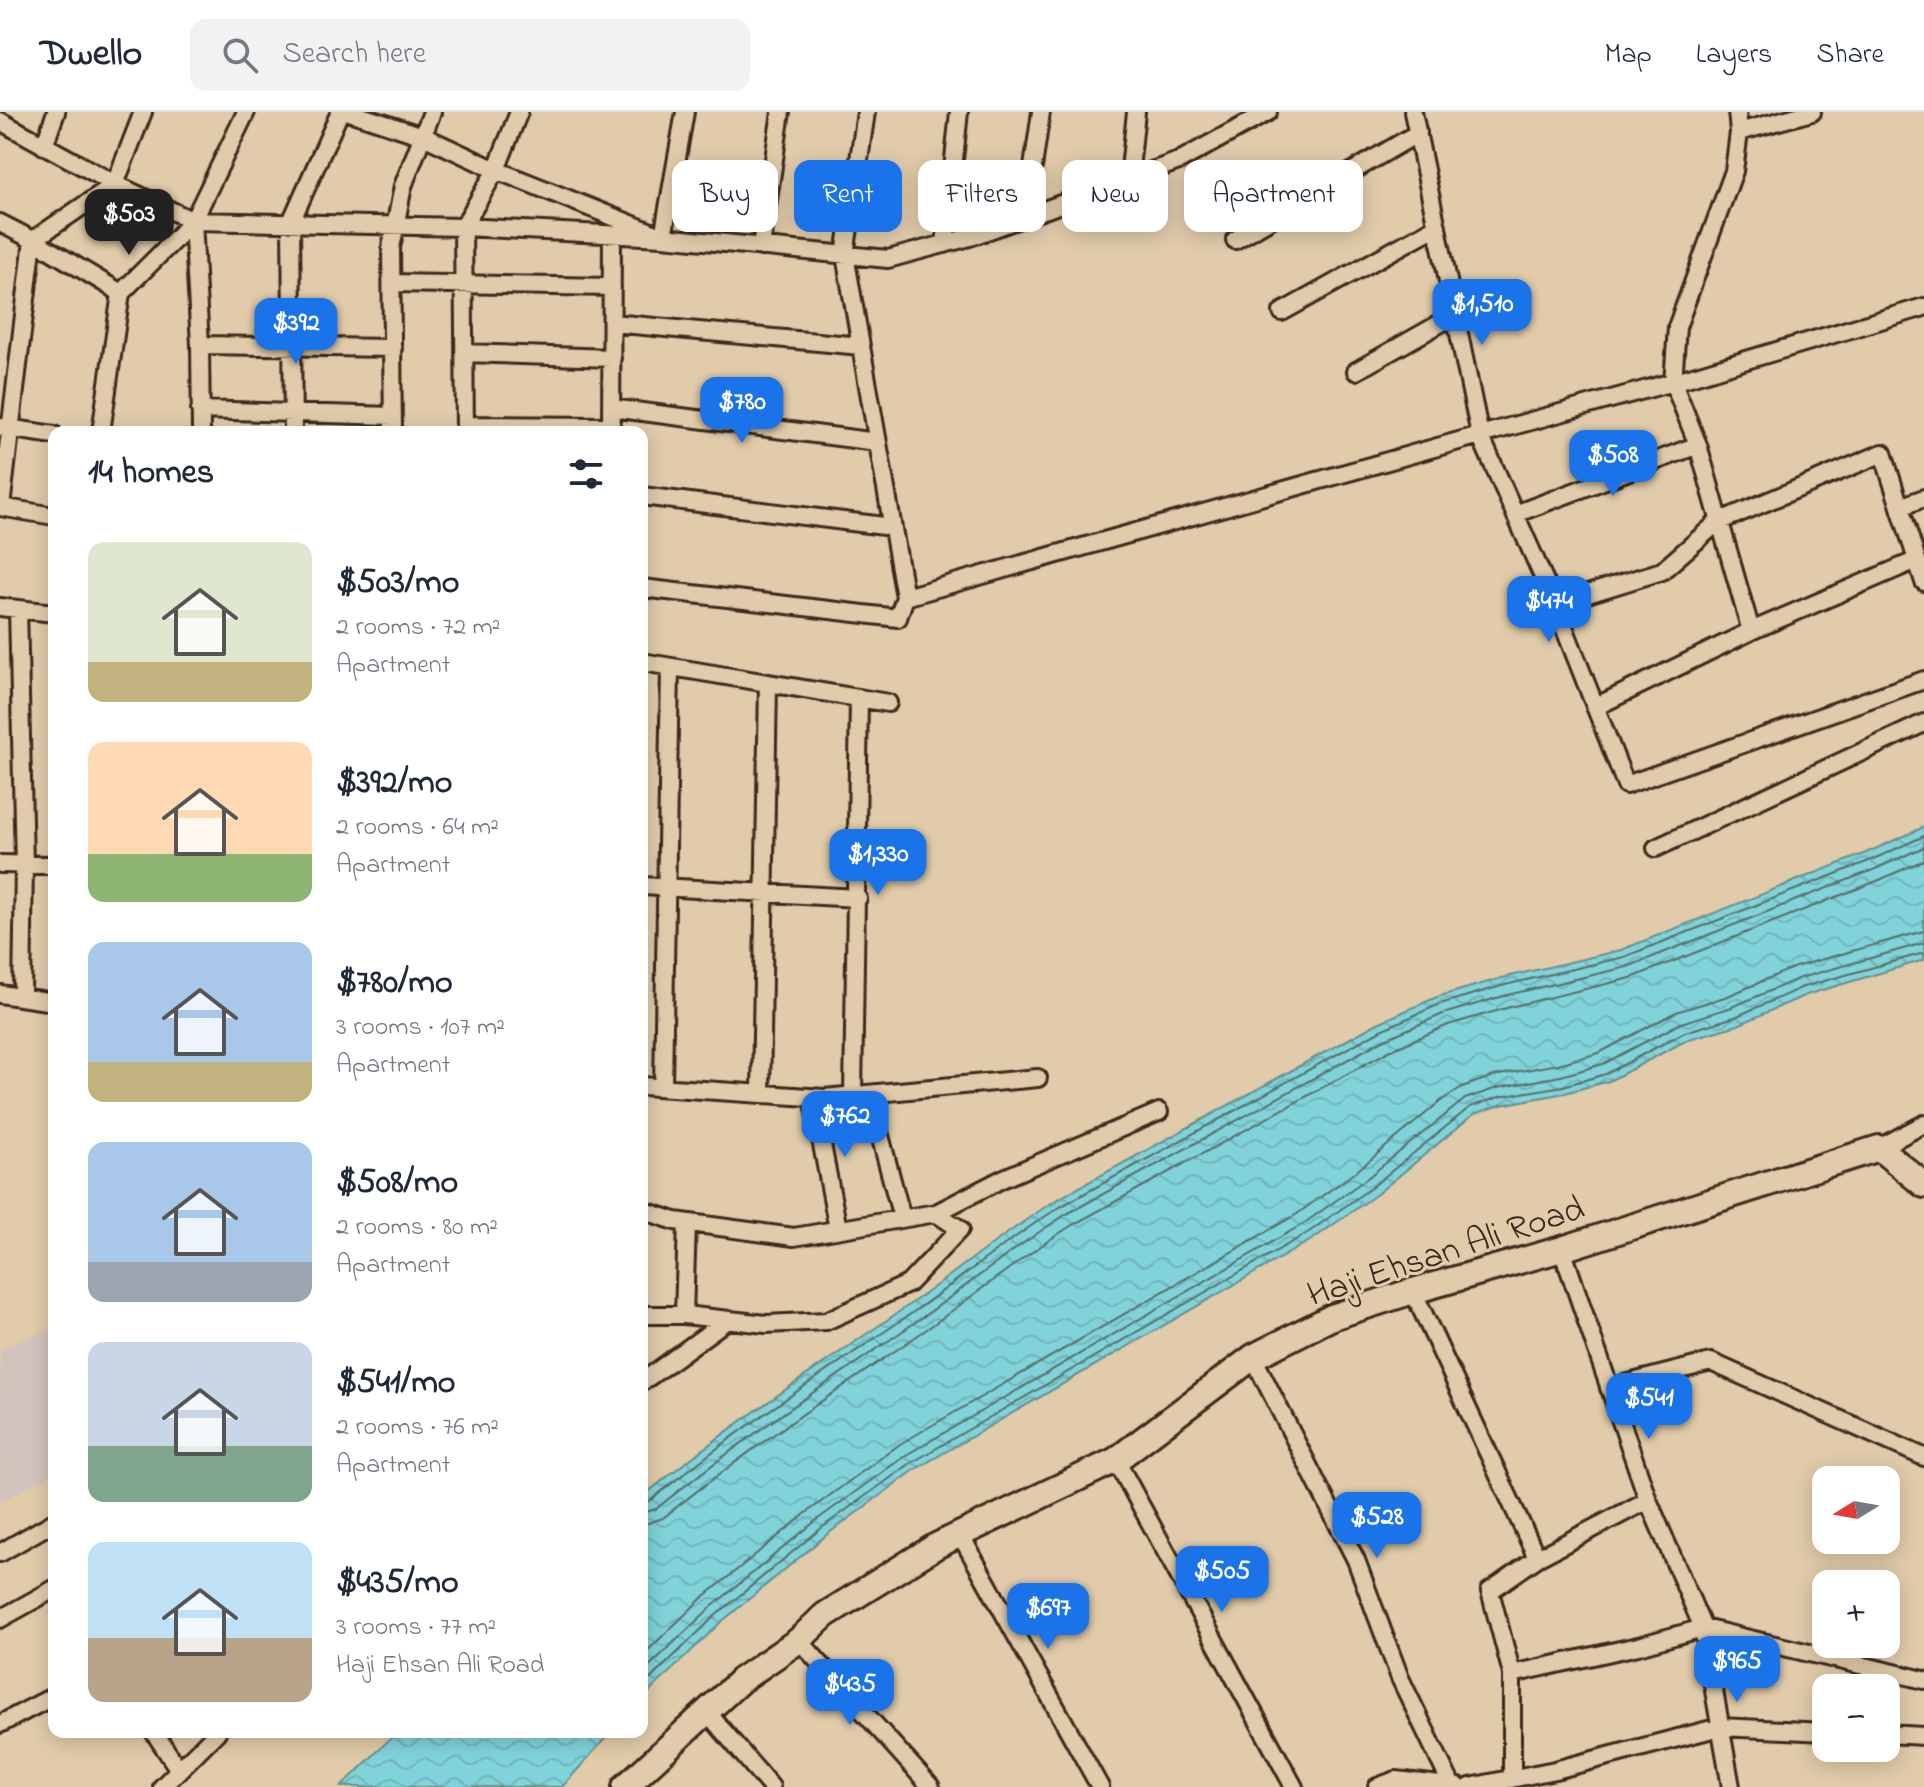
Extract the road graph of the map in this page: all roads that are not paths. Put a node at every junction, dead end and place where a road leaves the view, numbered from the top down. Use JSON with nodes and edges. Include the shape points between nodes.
{"nodes":[{"id":1,"x":56,"y":112,"type":"edge"},
{"id":2,"x":143,"y":112,"type":"edge"},
{"id":3,"x":246,"y":112,"type":"edge"},
{"id":4,"x":340,"y":112,"type":"edge"},
{"id":5,"x":349,"y":112,"type":"edge"},
{"id":6,"x":432,"y":112,"type":"edge"},
{"id":7,"x":519,"y":112,"type":"edge"},
{"id":8,"x":685,"y":112,"type":"edge"},
{"id":9,"x":781,"y":112,"type":"edge"},
{"id":10,"x":866,"y":112,"type":"edge"},
{"id":11,"x":959,"y":112,"type":"edge"},
{"id":12,"x":1041,"y":112,"type":"edge"},
{"id":13,"x":1136,"y":112,"type":"edge"},
{"id":14,"x":1268,"y":112,"type":"edge"},
{"id":15,"x":1413,"y":112,"type":"edge"},
{"id":16,"x":1737,"y":112,"type":"edge"},
{"id":17,"x":1812,"y":112,"type":"edge"},
{"id":18,"x":0,"y":121,"type":"edge"},
{"id":19,"x":1739,"y":132,"type":"junction"},
{"id":20,"x":1418,"y":133,"type":"junction"},
{"id":21,"x":423,"y":136,"type":"junction"},
{"id":22,"x":44,"y":146,"type":"junction"},
{"id":23,"x":1034,"y":160,"type":"edge"},
{"id":24,"x":1131,"y":160,"type":"edge"},
{"id":25,"x":1168,"y":165,"type":"edge"},
{"id":26,"x":496,"y":170,"type":"junction"},
{"id":27,"x":115,"y":184,"type":"junction"},
{"id":28,"x":193,"y":221,"type":"junction"},
{"id":29,"x":291,"y":222,"type":"junction"},
{"id":30,"x":0,"y":223,"type":"edge"},
{"id":31,"x":395,"y":226,"type":"junction"},
{"id":32,"x":1437,"y":226,"type":"junction"},
{"id":33,"x":463,"y":227,"type":"junction"},
{"id":34,"x":980,"y":232,"type":"edge"},
{"id":35,"x":612,"y":235,"type":"junction"},
{"id":36,"x":663,"y":237,"type":"junction"},
{"id":37,"x":33,"y":240,"type":"junction"},
{"id":38,"x":1235,"y":240,"type":"dead end"},
{"id":39,"x":945,"y":244,"type":"junction"},
{"id":40,"x":761,"y":247,"type":"junction"},
{"id":41,"x":845,"y":255,"type":"junction"},
{"id":42,"x":392,"y":283,"type":"junction"},
{"id":43,"x":464,"y":284,"type":"junction"},
{"id":44,"x":612,"y":287,"type":"junction"},
{"id":45,"x":121,"y":293,"type":"junction"},
{"id":46,"x":1924,"y":307,"type":"edge"},
{"id":47,"x":1282,"y":312,"type":"dead end"},
{"id":48,"x":1455,"y":315,"type":"junction"},
{"id":49,"x":612,"y":323,"type":"junction"},
{"id":50,"x":200,"y":345,"type":"junction"},
{"id":51,"x":292,"y":346,"type":"junction"},
{"id":52,"x":861,"y":346,"type":"junction"},
{"id":53,"x":393,"y":348,"type":"junction"},
{"id":54,"x":464,"y":353,"type":"junction"},
{"id":55,"x":612,"y":358,"type":"junction"},
{"id":56,"x":1356,"y":371,"type":"dead end"},
{"id":57,"x":1673,"y":382,"type":"junction"},
{"id":58,"x":611,"y":408,"type":"junction"},
{"id":59,"x":200,"y":410,"type":"junction"},
{"id":60,"x":293,"y":412,"type":"junction"},
{"id":61,"x":393,"y":424,"type":"edge"},
{"id":62,"x":102,"y":426,"type":"edge"},
{"id":63,"x":201,"y":426,"type":"edge"},
{"id":64,"x":293,"y":426,"type":"edge"},
{"id":65,"x":465,"y":426,"type":"edge"},
{"id":66,"x":611,"y":426,"type":"edge"},
{"id":67,"x":6,"y":428,"type":"edge"},
{"id":68,"x":48,"y":434,"type":"edge"},
{"id":69,"x":1480,"y":435,"type":"junction"},
{"id":70,"x":877,"y":442,"type":"junction"},
{"id":71,"x":1698,"y":445,"type":"junction"},
{"id":72,"x":648,"y":497,"type":"edge"},
{"id":73,"x":1924,"y":498,"type":"edge"},
{"id":74,"x":1,"y":507,"type":"edge"},
{"id":75,"x":1900,"y":507,"type":"junction"},
{"id":76,"x":1515,"y":514,"type":"junction"},
{"id":77,"x":48,"y":515,"type":"edge"},
{"id":78,"x":1718,"y":522,"type":"junction"},
{"id":79,"x":892,"y":527,"type":"junction"},
{"id":80,"x":1917,"y":560,"type":"junction"},
{"id":81,"x":1924,"y":582,"type":"edge"},
{"id":82,"x":648,"y":589,"type":"edge"},
{"id":83,"x":905,"y":597,"type":"junction"},
{"id":84,"x":1555,"y":604,"type":"junction"},
{"id":85,"x":0,"y":607,"type":"edge"},
{"id":86,"x":18,"y":609,"type":"junction"},
{"id":87,"x":48,"y":612,"type":"edge"},
{"id":88,"x":1751,"y":631,"type":"junction"},
{"id":89,"x":648,"y":663,"type":"edge"},
{"id":90,"x":670,"y":667,"type":"junction"},
{"id":91,"x":1924,"y":680,"type":"edge"},
{"id":92,"x":768,"y":683,"type":"junction"},
{"id":93,"x":859,"y":698,"type":"junction"},
{"id":94,"x":888,"y":703,"type":"dead end"},
{"id":95,"x":1595,"y":707,"type":"junction"},
{"id":96,"x":1924,"y":723,"type":"edge"},
{"id":97,"x":1656,"y":848,"type":"dead end"},
{"id":98,"x":0,"y":864,"type":"edge"},
{"id":99,"x":24,"y":864,"type":"junction"},
{"id":100,"x":48,"y":865,"type":"edge"},
{"id":101,"x":648,"y":886,"type":"edge"},
{"id":102,"x":666,"y":887,"type":"junction"},
{"id":103,"x":764,"y":892,"type":"junction"},
{"id":104,"x":858,"y":898,"type":"junction"},
{"id":105,"x":0,"y":994,"type":"edge"},
{"id":106,"x":22,"y":996,"type":"junction"},
{"id":107,"x":48,"y":1001,"type":"edge"},
{"id":108,"x":1038,"y":1078,"type":"dead end"},
{"id":109,"x":648,"y":1086,"type":"edge"},
{"id":110,"x":663,"y":1087,"type":"junction"},
{"id":111,"x":761,"y":1094,"type":"junction"},
{"id":112,"x":861,"y":1095,"type":"junction"},
{"id":113,"x":813,"y":1097,"type":"junction"},
{"id":114,"x":1159,"y":1112,"type":"dead end"},
{"id":115,"x":1924,"y":1124,"type":"edge"},
{"id":116,"x":1879,"y":1148,"type":"junction"},
{"id":117,"x":1924,"y":1185,"type":"edge"},
{"id":118,"x":648,"y":1212,"type":"edge"},
{"id":119,"x":936,"y":1213,"type":"junction"},
{"id":120,"x":902,"y":1218,"type":"junction"},
{"id":121,"x":687,"y":1223,"type":"junction"},
{"id":122,"x":838,"y":1229,"type":"junction"},
{"id":123,"x":1562,"y":1249,"type":"junction"},
{"id":124,"x":1413,"y":1291,"type":"junction"},
{"id":125,"x":648,"y":1315,"type":"edge"},
{"id":126,"x":684,"y":1315,"type":"junction"},
{"id":127,"x":727,"y":1320,"type":"junction"},
{"id":128,"x":1253,"y":1357,"type":"junction"},
{"id":129,"x":648,"y":1378,"type":"edge"},
{"id":130,"x":1609,"y":1388,"type":"junction"},
{"id":131,"x":1924,"y":1457,"type":"edge"},
{"id":132,"x":1116,"y":1460,"type":"junction"},
{"id":133,"x":1648,"y":1500,"type":"junction"},
{"id":134,"x":48,"y":1525,"type":"edge"},
{"id":135,"x":960,"y":1534,"type":"junction"},
{"id":136,"x":0,"y":1553,"type":"edge"},
{"id":137,"x":1537,"y":1558,"type":"junction"},
{"id":138,"x":48,"y":1592,"type":"edge"},
{"id":139,"x":0,"y":1619,"type":"edge"},
{"id":140,"x":1703,"y":1628,"type":"junction"},
{"id":141,"x":799,"y":1640,"type":"junction"},
{"id":142,"x":1512,"y":1674,"type":"junction"},
{"id":143,"x":1924,"y":1680,"type":"edge"},
{"id":144,"x":48,"y":1699,"type":"edge"},
{"id":145,"x":707,"y":1712,"type":"junction"},
{"id":146,"x":0,"y":1724,"type":"edge"},
{"id":147,"x":1720,"y":1727,"type":"junction"},
{"id":148,"x":1812,"y":1731,"type":"edge"},
{"id":149,"x":1900,"y":1735,"type":"edge"},
{"id":150,"x":1924,"y":1736,"type":"edge"},
{"id":151,"x":158,"y":1738,"type":"edge"},
{"id":152,"x":211,"y":1738,"type":"edge"},
{"id":153,"x":179,"y":1770,"type":"junction"},
{"id":154,"x":1512,"y":1779,"type":"junction"},
{"id":155,"x":1452,"y":1786,"type":"edge"},
{"id":156,"x":162,"y":1787,"type":"edge"},
{"id":157,"x":625,"y":1787,"type":"edge"},
{"id":158,"x":771,"y":1787,"type":"edge"},
{"id":159,"x":931,"y":1787,"type":"edge"},
{"id":160,"x":1100,"y":1787,"type":"edge"},
{"id":161,"x":1294,"y":1787,"type":"edge"},
{"id":162,"x":1377,"y":1787,"type":"edge"},
{"id":163,"x":1458,"y":1787,"type":"edge"},
{"id":164,"x":1470,"y":1787,"type":"edge"},
{"id":165,"x":1731,"y":1787,"type":"edge"}],
"edges":[{"from":1,"to":22,"type":"street"},
{"from":2,"to":27,"type":"street"},
{"from":3,"to":28,"type":"street"},
{"from":4,"to":29,"type":"street"},
{"from":5,"to":21,"type":"street"},
{"from":6,"to":21,"type":"street"},
{"from":7,"to":26,"type":"street"},
{"from":8,"to":36,"type":"street"},
{"from":9,"to":40,"type":"street"},
{"from":10,"to":41,"type":"street"},
{"from":11,"to":39,"type":"street"},
{"from":12,"to":23,"type":"street"},
{"from":13,"to":24,"type":"street"},
{"from":14,"to":25,"type":"street"},
{"from":15,"to":20,"type":"street"},
{"from":16,"to":19,"type":"street"},
{"from":17,"to":19,"type":"street"},
{"from":18,"to":22,"type":"street"},
{"from":19,"to":57,"type":"street","via":[[1734,171],[1677,327]]},
{"from":20,"to":32,"type":"street"},
{"from":20,"to":38,"type":"street"},
{"from":21,"to":26,"type":"street"},
{"from":21,"to":31,"type":"street","via":[[403,186]]},
{"from":22,"to":27,"type":"street"},
{"from":26,"to":33,"type":"street"},
{"from":26,"to":36,"type":"street"},
{"from":27,"to":28,"type":"street"},
{"from":27,"to":37,"type":"street"},
{"from":28,"to":29,"type":"street"},
{"from":28,"to":45,"type":"street"},
{"from":28,"to":50,"type":"street"},
{"from":29,"to":31,"type":"street"},
{"from":29,"to":51,"type":"street"},
{"from":30,"to":37,"type":"street"},
{"from":31,"to":33,"type":"street"},
{"from":31,"to":42,"type":"street"},
{"from":32,"to":47,"type":"street"},
{"from":32,"to":48,"type":"street"},
{"from":33,"to":35,"type":"street"},
{"from":33,"to":43,"type":"street"},
{"from":34,"to":39,"type":"street"},
{"from":35,"to":36,"type":"street"},
{"from":35,"to":44,"type":"street"},
{"from":36,"to":40,"type":"street"},
{"from":37,"to":45,"type":"street"},
{"from":37,"to":67,"type":"street"},
{"from":39,"to":41,"type":"street","via":[[888,259]]},
{"from":40,"to":41,"type":"street"},
{"from":41,"to":52,"type":"street"},
{"from":42,"to":43,"type":"street"},
{"from":42,"to":53,"type":"street"},
{"from":43,"to":44,"type":"street"},
{"from":43,"to":54,"type":"street"},
{"from":44,"to":49,"type":"street"},
{"from":45,"to":62,"type":"street"},
{"from":46,"to":57,"type":"street"},
{"from":48,"to":56,"type":"street"},
{"from":48,"to":69,"type":"street"},
{"from":49,"to":52,"type":"street"},
{"from":49,"to":55,"type":"street"},
{"from":50,"to":51,"type":"street"},
{"from":50,"to":59,"type":"street"},
{"from":51,"to":53,"type":"street"},
{"from":51,"to":60,"type":"street"},
{"from":52,"to":70,"type":"street"},
{"from":53,"to":61,"type":"street"},
{"from":54,"to":55,"type":"street"},
{"from":54,"to":65,"type":"street"},
{"from":55,"to":58,"type":"street"},
{"from":57,"to":69,"type":"street"},
{"from":57,"to":71,"type":"street"},
{"from":58,"to":66,"type":"street"},
{"from":58,"to":70,"type":"street"},
{"from":59,"to":60,"type":"street"},
{"from":59,"to":63,"type":"street"},
{"from":60,"to":61,"type":"street"},
{"from":60,"to":64,"type":"street"},
{"from":67,"to":68,"type":"street"},
{"from":67,"to":74,"type":"street"},
{"from":69,"to":76,"type":"street"},
{"from":69,"to":83,"type":"street"},
{"from":70,"to":79,"type":"street"},
{"from":71,"to":76,"type":"street"},
{"from":71,"to":78,"type":"street"},
{"from":72,"to":79,"type":"street"},
{"from":73,"to":75,"type":"street"},
{"from":74,"to":77,"type":"street"},
{"from":75,"to":78,"type":"street","via":[[1883,453]]},
{"from":75,"to":80,"type":"street"},
{"from":76,"to":84,"type":"street"},
{"from":78,"to":84,"type":"street","via":[[1662,571]]},
{"from":78,"to":88,"type":"street"},
{"from":79,"to":83,"type":"street"},
{"from":80,"to":81,"type":"street"},
{"from":80,"to":88,"type":"street"},
{"from":82,"to":83,"type":"street","via":[[898,618]]},
{"from":84,"to":95,"type":"street"},
{"from":85,"to":86,"type":"street"},
{"from":86,"to":87,"type":"street"},
{"from":86,"to":99,"type":"street"},
{"from":88,"to":95,"type":"street"},
{"from":89,"to":90,"type":"street"},
{"from":90,"to":92,"type":"street"},
{"from":90,"to":102,"type":"street"},
{"from":91,"to":95,"type":"street","via":[[1626,785]]},
{"from":92,"to":93,"type":"street"},
{"from":92,"to":103,"type":"street"},
{"from":93,"to":94,"type":"street"},
{"from":93,"to":104,"type":"street"},
{"from":96,"to":97,"type":"street"},
{"from":98,"to":99,"type":"street"},
{"from":99,"to":100,"type":"street"},
{"from":99,"to":106,"type":"street"},
{"from":101,"to":102,"type":"street"},
{"from":102,"to":103,"type":"street"},
{"from":102,"to":110,"type":"street"},
{"from":103,"to":104,"type":"street"},
{"from":103,"to":111,"type":"street"},
{"from":104,"to":112,"type":"street"},
{"from":105,"to":106,"type":"street"},
{"from":106,"to":107,"type":"street"},
{"from":108,"to":112,"type":"street"},
{"from":109,"to":110,"type":"street"},
{"from":110,"to":111,"type":"street"},
{"from":111,"to":113,"type":"street"},
{"from":112,"to":113,"type":"street"},
{"from":112,"to":120,"type":"street"},
{"from":113,"to":122,"type":"street"},
{"from":114,"to":119,"type":"street"},
{"from":115,"to":116,"type":"street"},
{"from":116,"to":117,"type":"street"},
{"from":116,"to":123,"type":"street","name":"Haji Ehsan Ali Road"},
{"from":118,"to":121,"type":"street"},
{"from":119,"to":120,"type":"street"},
{"from":119,"to":127,"type":"street","via":[[960,1229],[908,1284],[826,1321]]},
{"from":120,"to":122,"type":"street"},
{"from":121,"to":122,"type":"street","via":[[794,1237]]},
{"from":121,"to":126,"type":"street"},
{"from":123,"to":124,"type":"street","name":"Haji Ehsan Ali Road"},
{"from":123,"to":130,"type":"street"},
{"from":124,"to":128,"type":"street","name":"Haji Ehsan Ali Road","via":[[1332,1317]]},
{"from":124,"to":137,"type":"street"},
{"from":125,"to":126,"type":"street"},
{"from":126,"to":127,"type":"street"},
{"from":127,"to":129,"type":"street"},
{"from":128,"to":132,"type":"street","name":"Haji Ehsan Ali Road"},
{"from":128,"to":155,"type":"street","via":[[1356,1560],[1400,1678]]},
{"from":130,"to":131,"type":"street","via":[[1711,1362]]},
{"from":130,"to":133,"type":"street"},
{"from":132,"to":135,"type":"street","name":"Haji Ehsan Ali Road"},
{"from":132,"to":161,"type":"street"},
{"from":133,"to":137,"type":"street"},
{"from":133,"to":140,"type":"street"},
{"from":134,"to":136,"type":"street"},
{"from":135,"to":141,"type":"street","name":"Haji Ehsan Ali Road","via":[[825,1615]]},
{"from":135,"to":160,"type":"street"},
{"from":137,"to":142,"type":"street","via":[[1490,1591]]},
{"from":138,"to":139,"type":"street"},
{"from":140,"to":142,"type":"street"},
{"from":140,"to":143,"type":"street"},
{"from":140,"to":147,"type":"street"},
{"from":141,"to":145,"type":"street","name":"Haji Ehsan Ali Road","via":[[741,1680]]},
{"from":141,"to":159,"type":"street"},
{"from":142,"to":154,"type":"street"},
{"from":144,"to":146,"type":"street"},
{"from":145,"to":157,"type":"street","name":"Haji Ehsan Ali Road"},
{"from":145,"to":158,"type":"street"},
{"from":147,"to":148,"type":"street"},
{"from":147,"to":154,"type":"street"},
{"from":147,"to":165,"type":"street"},
{"from":149,"to":150,"type":"street"},
{"from":151,"to":153,"type":"street"},
{"from":152,"to":153,"type":"street"},
{"from":153,"to":156,"type":"street"},
{"from":154,"to":164,"type":"street"},
{"from":155,"to":162,"type":"street","via":[[1396,1780]]},
{"from":155,"to":163,"type":"street"}]}
